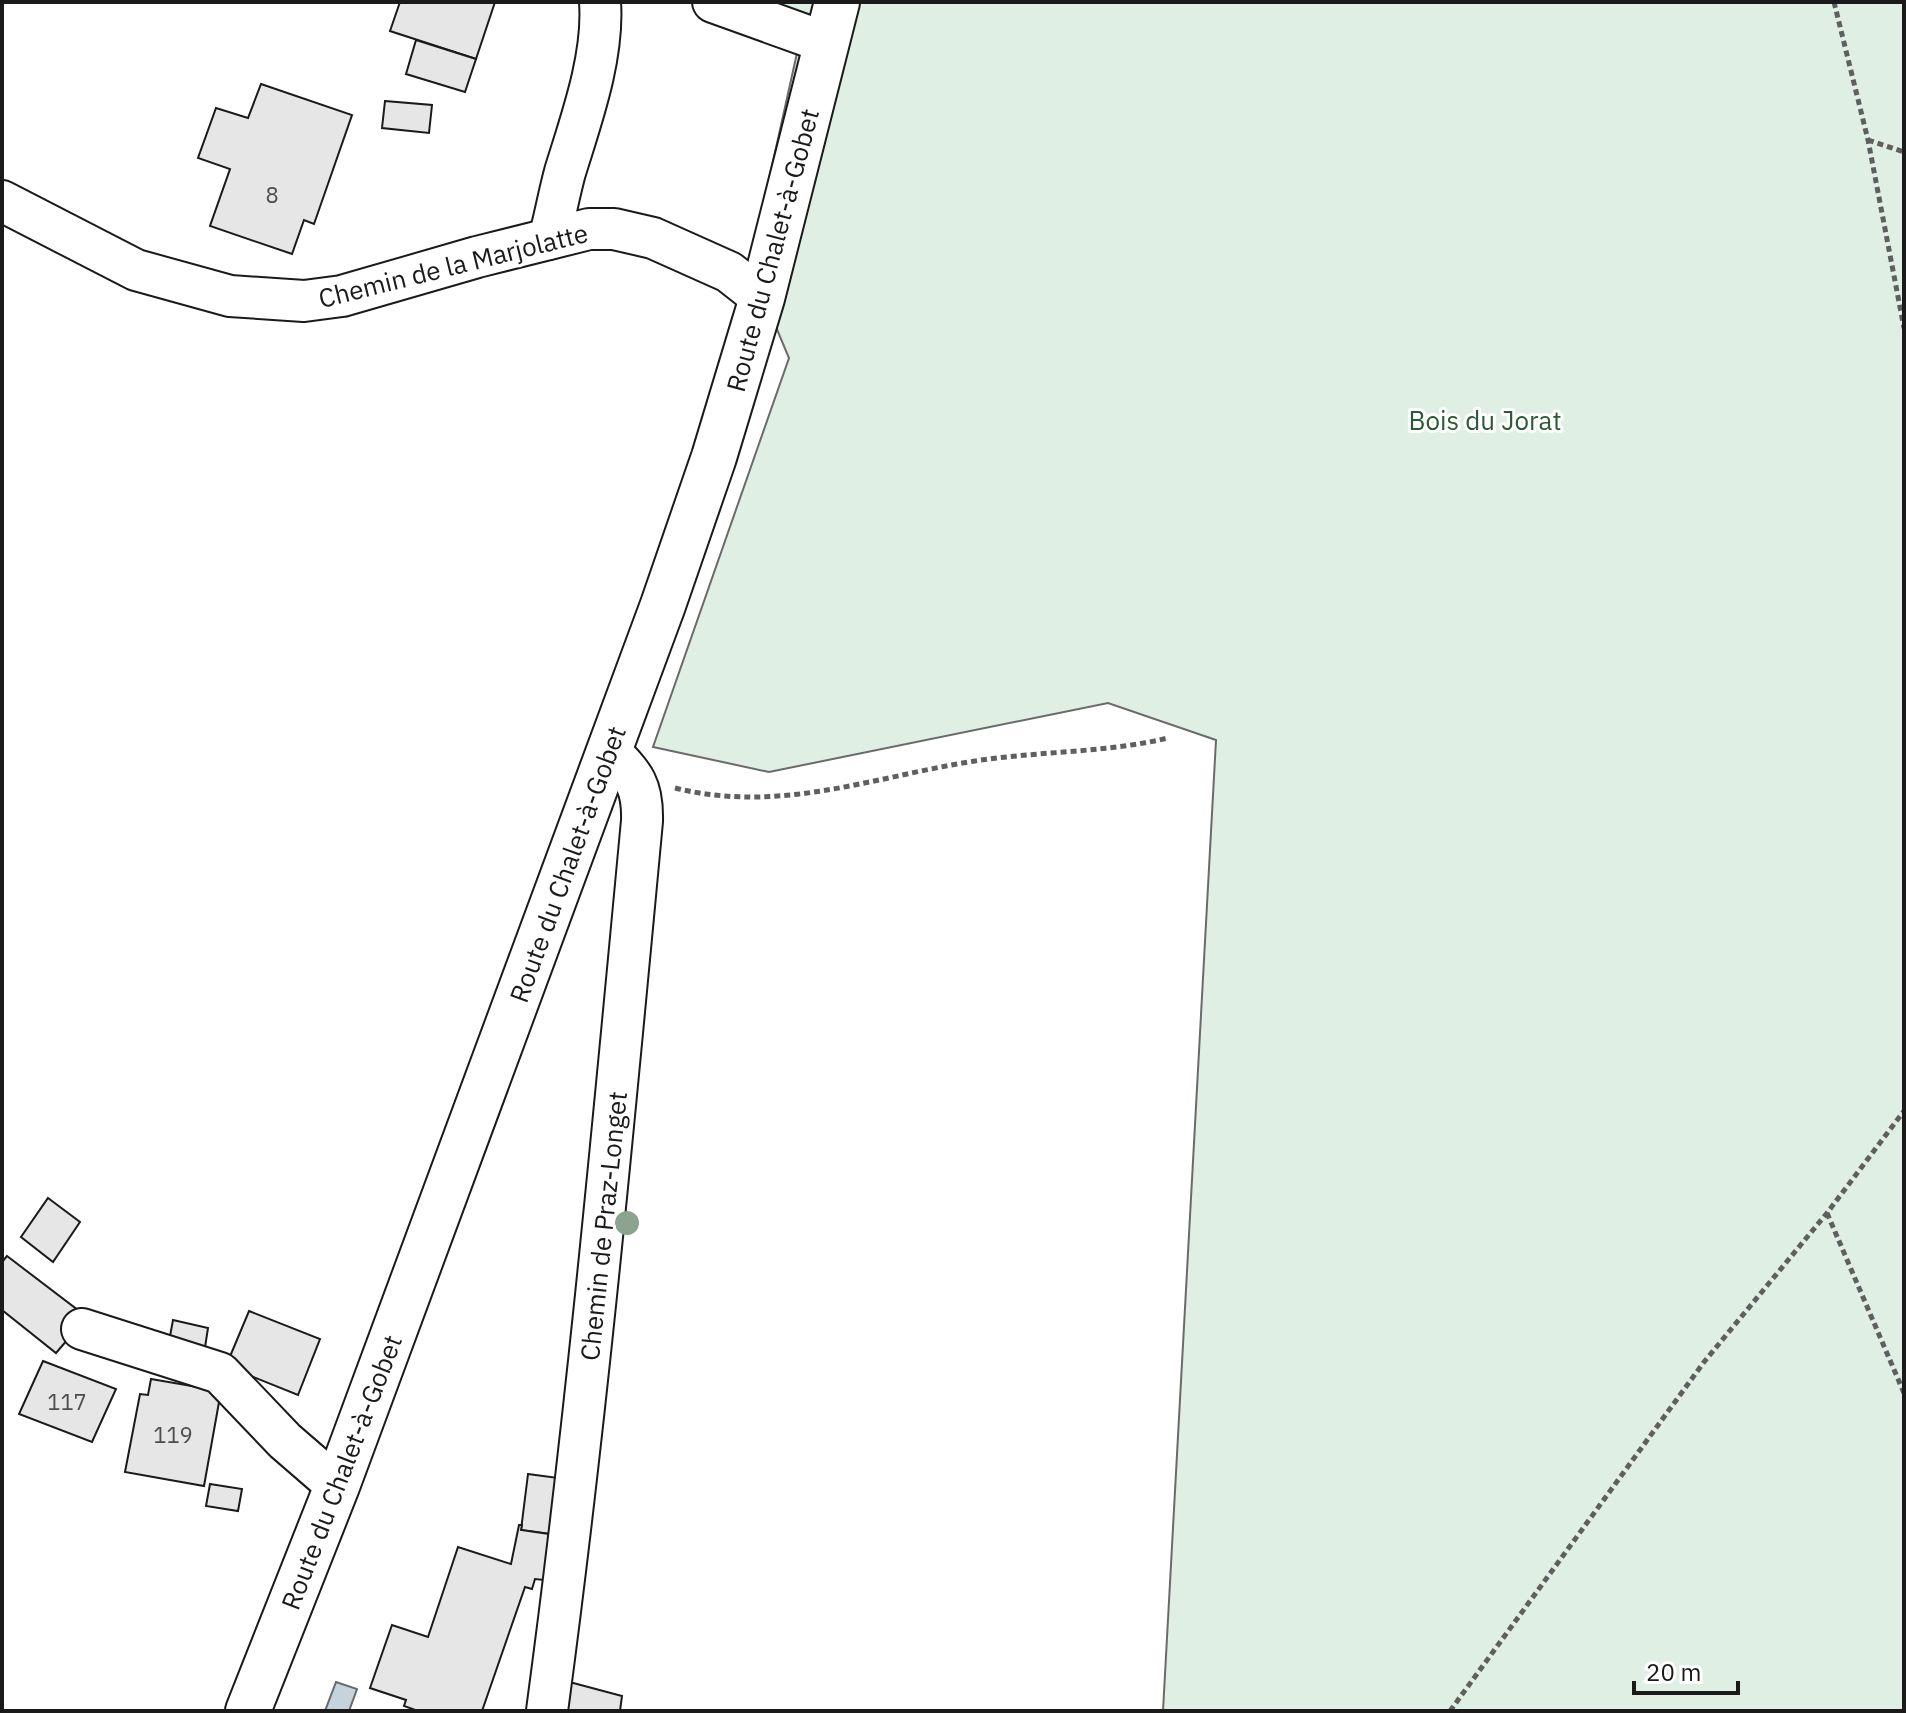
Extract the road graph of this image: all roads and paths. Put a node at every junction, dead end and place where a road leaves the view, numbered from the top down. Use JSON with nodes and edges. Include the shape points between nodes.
{"nodes":[{"id":1,"x":600,"y":2,"type":"edge"},
{"id":2,"x":713,"y":2,"type":"edge"},
{"id":3,"x":1834,"y":2,"type":"edge"},
{"id":4,"x":832,"y":23,"type":"edge"},
{"id":5,"x":1868,"y":140,"type":"junction"},
{"id":6,"x":1904,"y":152,"type":"edge"},
{"id":7,"x":2,"y":201,"type":"edge"},
{"id":8,"x":549,"y":239,"type":"junction"},
{"id":9,"x":762,"y":298,"type":"junction"},
{"id":10,"x":1904,"y":328,"type":"edge"},
{"id":11,"x":1168,"y":738,"type":"dead end"},
{"id":12,"x":623,"y":764,"type":"junction"},
{"id":13,"x":1904,"y":1111,"type":"edge"},
{"id":14,"x":1827,"y":1213,"type":"junction"},
{"id":15,"x":82,"y":1329,"type":"dead end"},
{"id":16,"x":1904,"y":1393,"type":"edge"},
{"id":17,"x":337,"y":1486,"type":"junction"},
{"id":18,"x":248,"y":1711,"type":"edge"},
{"id":19,"x":547,"y":1711,"type":"edge"},
{"id":20,"x":1450,"y":1711,"type":"edge"}],
"edges":[{"from":1,"to":8,"type":"street","via":[[602,23],[585,107]]},
{"from":2,"to":4,"type":"street"},
{"from":3,"to":5,"type":"path"},
{"from":4,"to":9,"type":"main road","name":"Route du Chalet-à-Gobet"},
{"from":5,"to":6,"type":"path"},
{"from":5,"to":10,"type":"path"},
{"from":7,"to":8,"type":"street","name":"Chemin de la Marjolatte","via":[[136,270],[230,296],[304,301],[342,296]]},
{"from":8,"to":9,"type":"street","name":"Chemin de la Marjolatte","via":[[589,229],[653,238],[729,272]]},
{"from":9,"to":12,"type":"main road","name":"Route du Chalet-à-Gobet"},
{"from":11,"to":12,"type":"path","via":[[1136,746],[973,761],[777,797],[701,794]]},
{"from":12,"to":17,"type":"main road","name":"Route du Chalet-à-Gobet"},
{"from":12,"to":19,"type":"street","name":"Chemin de Praz-Longet","via":[[642,802],[642,821],[606,1208]]},
{"from":13,"to":14,"type":"path"},
{"from":14,"to":16,"type":"path"},
{"from":14,"to":20,"type":"path","via":[[1704,1362]]},
{"from":15,"to":17,"type":"street","via":[[220,1373]]},
{"from":17,"to":18,"type":"main road","name":"Route du Chalet-à-Gobet"}]}
